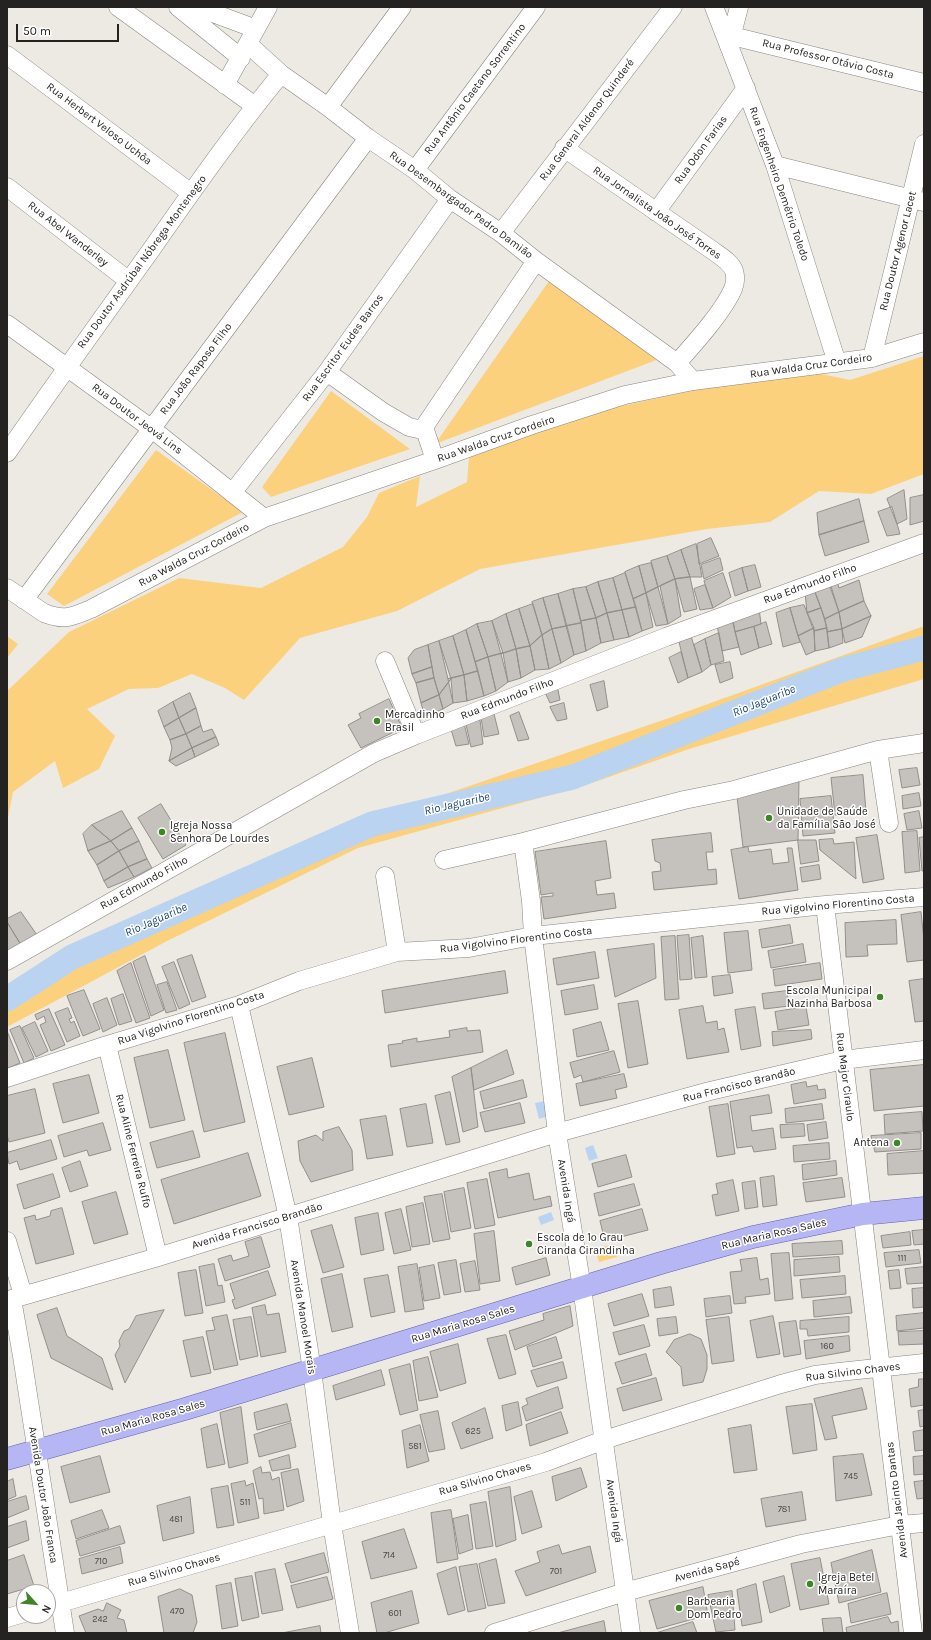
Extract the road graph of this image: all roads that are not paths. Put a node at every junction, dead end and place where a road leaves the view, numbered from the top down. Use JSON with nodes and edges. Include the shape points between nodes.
{"nodes":[{"id":1,"x":118,"y":7,"type":"edge"},
{"id":2,"x":178,"y":7,"type":"edge"},
{"id":3,"x":197,"y":7,"type":"edge"},
{"id":4,"x":268,"y":7,"type":"edge"},
{"id":5,"x":402,"y":7,"type":"edge"},
{"id":6,"x":536,"y":7,"type":"edge"},
{"id":7,"x":673,"y":7,"type":"edge"},
{"id":8,"x":714,"y":7,"type":"edge"},
{"id":9,"x":739,"y":7,"type":"edge"},
{"id":10,"x":731,"y":41,"type":"junction"},
{"id":11,"x":248,"y":44,"type":"junction"},
{"id":12,"x":7,"y":55,"type":"edge"},
{"id":13,"x":281,"y":74,"type":"junction"},
{"id":14,"x":924,"y":83,"type":"edge"},
{"id":15,"x":225,"y":84,"type":"junction"},
{"id":16,"x":746,"y":88,"type":"junction"},
{"id":17,"x":255,"y":106,"type":"junction"},
{"id":18,"x":328,"y":107,"type":"junction"},
{"id":19,"x":368,"y":138,"type":"junction"},
{"id":20,"x":924,"y":144,"type":"edge"},
{"id":21,"x":564,"y":148,"type":"junction"},
{"id":22,"x":775,"y":165,"type":"junction"},
{"id":23,"x":415,"y":170,"type":"junction"},
{"id":24,"x":7,"y":187,"type":"edge"},
{"id":25,"x":191,"y":193,"type":"junction"},
{"id":26,"x":450,"y":199,"type":"junction"},
{"id":27,"x":917,"y":200,"type":"edge"},
{"id":28,"x":656,"y":212,"type":"junction"},
{"id":29,"x":501,"y":233,"type":"junction"},
{"id":30,"x":536,"y":261,"type":"junction"},
{"id":31,"x":129,"y":281,"type":"junction"},
{"id":32,"x":7,"y":324,"type":"edge"},
{"id":33,"x":924,"y":342,"type":"edge"},
{"id":34,"x":872,"y":358,"type":"junction"},
{"id":35,"x":677,"y":363,"type":"junction"},
{"id":36,"x":838,"y":363,"type":"junction"},
{"id":37,"x":67,"y":367,"type":"junction"},
{"id":38,"x":327,"y":372,"type":"junction"},
{"id":39,"x":693,"y":381,"type":"junction"},
{"id":40,"x":424,"y":427,"type":"junction"},
{"id":41,"x":152,"y":429,"type":"junction"},
{"id":42,"x":7,"y":453,"type":"edge"},
{"id":43,"x":435,"y":460,"type":"junction"},
{"id":44,"x":232,"y":493,"type":"junction"},
{"id":45,"x":264,"y":518,"type":"junction"},
{"id":46,"x":924,"y":543,"type":"edge"},
{"id":47,"x":7,"y":588,"type":"edge"},
{"id":48,"x":24,"y":600,"type":"junction"},
{"id":49,"x":385,"y":661,"type":"dead end"},
{"id":50,"x":416,"y":735,"type":"junction"},
{"id":51,"x":924,"y":743,"type":"edge"},
{"id":52,"x":878,"y":750,"type":"junction"},
{"id":53,"x":889,"y":823,"type":"dead end"},
{"id":54,"x":523,"y":842,"type":"junction"},
{"id":55,"x":444,"y":860,"type":"dead end"},
{"id":56,"x":385,"y":876,"type":"dead end"},
{"id":57,"x":924,"y":897,"type":"edge"},
{"id":58,"x":825,"y":905,"type":"junction"},
{"id":59,"x":533,"y":936,"type":"junction"},
{"id":60,"x":397,"y":952,"type":"junction"},
{"id":61,"x":7,"y":961,"type":"edge"},
{"id":62,"x":240,"y":1005,"type":"junction"},
{"id":63,"x":107,"y":1045,"type":"junction"},
{"id":64,"x":924,"y":1050,"type":"edge"},
{"id":65,"x":843,"y":1060,"type":"junction"},
{"id":66,"x":7,"y":1078,"type":"edge"},
{"id":67,"x":557,"y":1133,"type":"junction"},
{"id":68,"x":924,"y":1208,"type":"edge"},
{"id":69,"x":862,"y":1214,"type":"junction"},
{"id":70,"x":288,"y":1217,"type":"junction"},
{"id":71,"x":7,"y":1241,"type":"edge"},
{"id":72,"x":158,"y":1256,"type":"junction"},
{"id":73,"x":582,"y":1288,"type":"junction"},
{"id":74,"x":14,"y":1298,"type":"edge"},
{"id":75,"x":924,"y":1363,"type":"edge"},
{"id":76,"x":882,"y":1367,"type":"junction"},
{"id":77,"x":312,"y":1370,"type":"junction"},
{"id":78,"x":604,"y":1440,"type":"junction"},
{"id":79,"x":37,"y":1451,"type":"junction"},
{"id":80,"x":7,"y":1459,"type":"edge"},
{"id":81,"x":924,"y":1523,"type":"edge"},
{"id":82,"x":332,"y":1524,"type":"junction"},
{"id":83,"x":900,"y":1525,"type":"junction"},
{"id":84,"x":52,"y":1584,"type":"edge"},
{"id":85,"x":625,"y":1592,"type":"junction"},
{"id":86,"x":56,"y":1603,"type":"edge"},
{"id":87,"x":56,"y":1609,"type":"edge"},
{"id":88,"x":65,"y":1633,"type":"edge"},
{"id":89,"x":350,"y":1633,"type":"edge"},
{"id":90,"x":494,"y":1633,"type":"edge"},
{"id":91,"x":631,"y":1633,"type":"edge"},
{"id":92,"x":913,"y":1633,"type":"edge"}],
"edges":[{"from":1,"to":15,"type":"street"},
{"from":2,"to":11,"type":"street","name":"Rua Desembargador Pedro Damião"},
{"from":3,"to":11,"type":"street"},
{"from":4,"to":11,"type":"street"},
{"from":5,"to":18,"type":"street"},
{"from":6,"to":23,"type":"street","name":"Rua Antônio Caetano Sorrentino"},
{"from":7,"to":21,"type":"street","name":"Rua General Aldenor Quinderé"},
{"from":8,"to":10,"type":"street","name":"Rua Engenheiro Demétrio Toledo"},
{"from":9,"to":10,"type":"street"},
{"from":10,"to":14,"type":"street","name":"Rua Professor Otávio Costa"},
{"from":10,"to":16,"type":"street","name":"Rua Engenheiro Demétrio Toledo"},
{"from":11,"to":13,"type":"street","name":"Rua Desembargador Pedro Damião"},
{"from":11,"to":15,"type":"street"},
{"from":12,"to":25,"type":"street","name":"Rua Herbert Veloso Uchôa"},
{"from":13,"to":17,"type":"street","name":"Rua Doutor Asdrúbal Nóbrega Montenegro"},
{"from":13,"to":18,"type":"street","name":"Rua Desembargador Pedro Damião"},
{"from":15,"to":17,"type":"street"},
{"from":16,"to":22,"type":"street","name":"Rua Engenheiro Demétrio Toledo"},
{"from":16,"to":28,"type":"street","name":"Rua Odon Farias"},
{"from":17,"to":25,"type":"street","name":"Rua Doutor Asdrúbal Nóbrega Montenegro"},
{"from":18,"to":19,"type":"street","name":"Rua Desembargador Pedro Damião"},
{"from":19,"to":23,"type":"street","name":"Rua Desembargador Pedro Damião"},
{"from":19,"to":41,"type":"street","name":"Rua João Raposo Filho"},
{"from":20,"to":27,"type":"street","name":"Rua Doutor Agenor Lacet"},
{"from":21,"to":28,"type":"street","name":"Rua Jornalista João José Torres"},
{"from":21,"to":29,"type":"street","name":"Rua General Aldenor Quinderé"},
{"from":22,"to":27,"type":"street"},
{"from":22,"to":36,"type":"street","name":"Rua Engenheiro Demétrio Toledo"},
{"from":23,"to":26,"type":"street","name":"Rua Desembargador Pedro Damião"},
{"from":24,"to":31,"type":"street","name":"Rua Abel Wanderley"},
{"from":25,"to":31,"type":"street","name":"Rua Doutor Asdrúbal Nóbrega Montenegro"},
{"from":26,"to":29,"type":"street","name":"Rua Desembargador Pedro Damião"},
{"from":26,"to":38,"type":"street","name":"Rua Escritor Eudes Barros"},
{"from":27,"to":34,"type":"street","name":"Rua Doutor Agenor Lacet"},
{"from":28,"to":35,"type":"street","name":"Rua Jornalista João José Torres","via":[[726,260],[736,279],[734,288],[722,307]]},
{"from":29,"to":30,"type":"street","name":"Rua Desembargador Pedro Damião"},
{"from":30,"to":35,"type":"street","name":"Rua Desembargador Pedro Damião"},
{"from":30,"to":40,"type":"street"},
{"from":31,"to":37,"type":"street","name":"Rua Doutor Asdrúbal Nóbrega Montenegro"},
{"from":32,"to":37,"type":"street","name":"Rua Doutor Jeová Lins"},
{"from":33,"to":34,"type":"street","name":"Rua Walda Cruz Cordeiro"},
{"from":34,"to":36,"type":"street","name":"Rua Walda Cruz Cordeiro"},
{"from":35,"to":39,"type":"street","name":"Rua Desembargador Pedro Damião"},
{"from":36,"to":39,"type":"street","name":"Rua Walda Cruz Cordeiro"},
{"from":37,"to":41,"type":"street","name":"Rua Doutor Jeová Lins"},
{"from":37,"to":42,"type":"street","name":"Rua Doutor Asdrúbal Nóbrega Montenegro"},
{"from":38,"to":40,"type":"street","via":[[383,412],[409,427]]},
{"from":38,"to":44,"type":"street","name":"Rua Escritor Eudes Barros"},
{"from":39,"to":43,"type":"street","name":"Rua Walda Cruz Cordeiro","via":[[625,395]]},
{"from":40,"to":43,"type":"street"},
{"from":41,"to":44,"type":"street","name":"Rua Doutor Jeová Lins"},
{"from":41,"to":48,"type":"street","name":"Rua João Raposo Filho"},
{"from":43,"to":45,"type":"street","name":"Rua Walda Cruz Cordeiro"},
{"from":44,"to":45,"type":"street","name":"Rua Doutor Jeová Lins"},
{"from":45,"to":48,"type":"street","name":"Rua Walda Cruz Cordeiro","via":[[91,609],[69,618],[44,613]]},
{"from":46,"to":50,"type":"street","name":"Rua Edmundo Filho","via":[[666,637]]},
{"from":47,"to":48,"type":"street","name":"Rua Walda Cruz Cordeiro"},
{"from":49,"to":50,"type":"street"},
{"from":50,"to":61,"type":"street","name":"Rua Edmundo Filho","via":[[374,753]]},
{"from":51,"to":52,"type":"street"},
{"from":52,"to":53,"type":"street"},
{"from":52,"to":54,"type":"street","via":[[734,790],[684,800]]},
{"from":54,"to":55,"type":"street"},
{"from":54,"to":59,"type":"street","name":"Avenida Ingá"},
{"from":56,"to":60,"type":"street"},
{"from":57,"to":58,"type":"street","name":"Rua Vigolvino Florentino Costa"},
{"from":58,"to":59,"type":"street","name":"Rua Vigolvino Florentino Costa"},
{"from":58,"to":65,"type":"street","name":"Rua Major Ciraulo"},
{"from":59,"to":60,"type":"street","name":"Rua Vigolvino Florentino Costa","via":[[469,948]]},
{"from":59,"to":67,"type":"street","name":"Avenida Ingá"},
{"from":60,"to":62,"type":"street","name":"Rua Vigolvino Florentino Costa","via":[[299,981]]},
{"from":62,"to":63,"type":"street","name":"Rua Vigolvino Florentino Costa"},
{"from":62,"to":70,"type":"street","name":"Avenida Manoel Morais"},
{"from":63,"to":66,"type":"street","name":"Rua Vigolvino Florentino Costa"},
{"from":63,"to":72,"type":"street","name":"Rua Aline Ferreira Ruffo"},
{"from":64,"to":65,"type":"street","name":"Rua Francisco Brandão"},
{"from":65,"to":67,"type":"street","name":"Rua Francisco Brandão","via":[[718,1089]]},
{"from":65,"to":69,"type":"street","name":"Rua Major Ciraulo"},
{"from":67,"to":70,"type":"street","name":"Avenida Francisco Brandão"},
{"from":67,"to":73,"type":"street","name":"Avenida Ingá"},
{"from":68,"to":69,"type":"main road","name":"Rua Maria Rosa Sales"},
{"from":69,"to":73,"type":"main road","name":"Rua Maria Rosa Sales","via":[[753,1238]]},
{"from":69,"to":76,"type":"street","name":"Rua Major Ciraulo"},
{"from":70,"to":72,"type":"street","name":"Avenida Francisco Brandão"},
{"from":70,"to":77,"type":"street","name":"Avenida Manoel Morais"},
{"from":71,"to":74,"type":"street"},
{"from":72,"to":74,"type":"street","name":"Avenida Francisco Brandão"},
{"from":73,"to":77,"type":"main road","name":"Rua Maria Rosa Sales"},
{"from":73,"to":78,"type":"street","name":"Avenida Ingá"},
{"from":74,"to":79,"type":"street","name":"Avenida Doutor João Franca"},
{"from":75,"to":76,"type":"street","name":"Rua Silvino Chaves"},
{"from":76,"to":78,"type":"street","name":"Rua Silvino Chaves","via":[[814,1375]]},
{"from":76,"to":83,"type":"street","name":"Avenida Jacinto Dantas"},
{"from":77,"to":79,"type":"main road","name":"Rua Maria Rosa Sales"},
{"from":77,"to":82,"type":"street","name":"Avenida Manoel Morais"},
{"from":78,"to":82,"type":"street","name":"Rua Silvino Chaves","via":[[546,1462]]},
{"from":78,"to":85,"type":"street","name":"Avenida Ingá"},
{"from":79,"to":80,"type":"main road","name":"Rua Maria Rosa Sales"},
{"from":79,"to":84,"type":"street","name":"Avenida Doutor João Franca"},
{"from":81,"to":83,"type":"street","name":"Avenida Sapé"},
{"from":82,"to":86,"type":"street","name":"Rua Silvino Chaves"},
{"from":82,"to":89,"type":"street","name":"Avenida Manoel Morais"},
{"from":83,"to":85,"type":"street","name":"Avenida Sapé","via":[[801,1544]]},
{"from":83,"to":92,"type":"street","name":"Avenida Jacinto Dantas"},
{"from":85,"to":90,"type":"street","name":"Avenida Sapé"},
{"from":85,"to":91,"type":"street","name":"Avenida Ingá"},
{"from":87,"to":88,"type":"street","name":"Avenida Doutor João Franca"}]}
